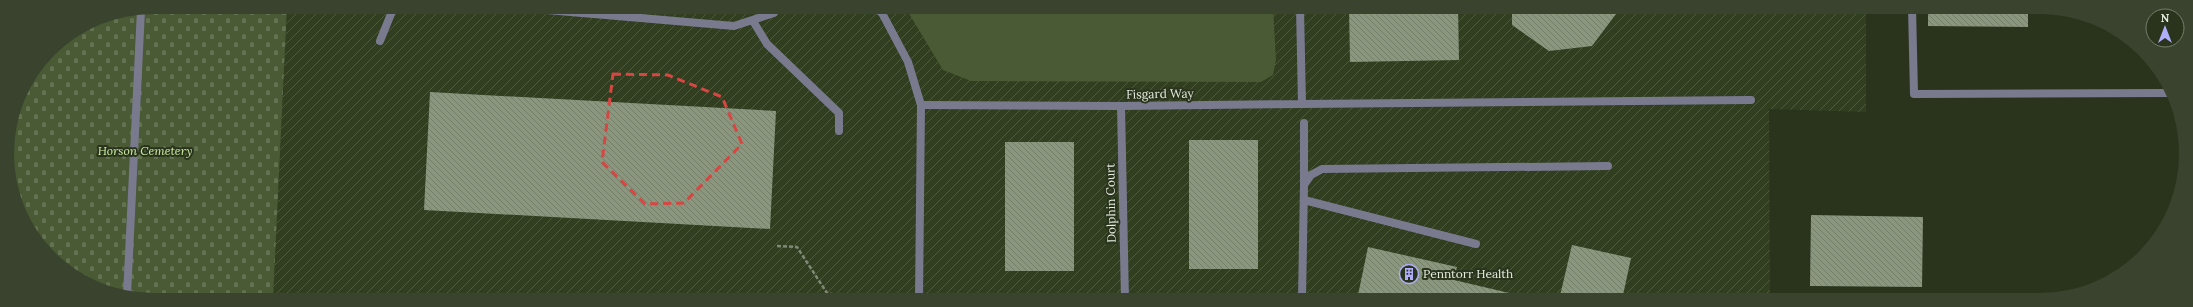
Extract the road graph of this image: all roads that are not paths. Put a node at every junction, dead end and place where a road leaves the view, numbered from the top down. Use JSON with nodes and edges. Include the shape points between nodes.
{"nodes":[{"id":1,"x":391,"y":14,"type":"edge"},
{"id":2,"x":594,"y":14,"type":"edge"},
{"id":3,"x":771,"y":14,"type":"edge"},
{"id":4,"x":883,"y":14,"type":"edge"},
{"id":5,"x":1300,"y":14,"type":"edge"},
{"id":6,"x":1912,"y":14,"type":"edge"},
{"id":7,"x":141,"y":15,"type":"edge"},
{"id":8,"x":753,"y":21,"type":"junction"},
{"id":9,"x":380,"y":41,"type":"dead end"},
{"id":10,"x":2165,"y":93,"type":"edge"},
{"id":11,"x":1751,"y":100,"type":"dead end"},
{"id":12,"x":1302,"y":104,"type":"junction"},
{"id":13,"x":921,"y":105,"type":"junction"},
{"id":14,"x":1121,"y":106,"type":"junction"},
{"id":15,"x":1304,"y":124,"type":"dead end"},
{"id":16,"x":839,"y":131,"type":"dead end"},
{"id":17,"x":1608,"y":166,"type":"dead end"},
{"id":18,"x":1304,"y":185,"type":"junction"},
{"id":19,"x":1304,"y":200,"type":"junction"},
{"id":20,"x":1476,"y":244,"type":"dead end"},
{"id":21,"x":127,"y":290,"type":"edge"},
{"id":22,"x":919,"y":293,"type":"edge"},
{"id":23,"x":1125,"y":293,"type":"edge"},
{"id":24,"x":1302,"y":293,"type":"edge"}],
"edges":[{"from":1,"to":9,"type":"lane"},
{"from":2,"to":8,"type":"lane","via":[[734,26]]},
{"from":3,"to":8,"type":"lane"},
{"from":4,"to":13,"type":"lane","via":[[908,62]]},
{"from":5,"to":12,"type":"lane"},
{"from":6,"to":10,"type":"lane","via":[[1914,94]]},
{"from":7,"to":21,"type":"lane"},
{"from":8,"to":16,"type":"lane","via":[[767,44],[839,113]]},
{"from":11,"to":12,"type":"lane","name":"Fisgard Way"},
{"from":12,"to":14,"type":"lane","name":"Fisgard Way"},
{"from":13,"to":14,"type":"lane","name":"Fisgard Way"},
{"from":13,"to":22,"type":"lane"},
{"from":14,"to":23,"type":"lane","name":"Dolphin Court"},
{"from":15,"to":18,"type":"lane"},
{"from":17,"to":18,"type":"lane","via":[[1322,169],[1311,175]]},
{"from":18,"to":19,"type":"lane"},
{"from":19,"to":20,"type":"lane"},
{"from":19,"to":24,"type":"lane"}]}
